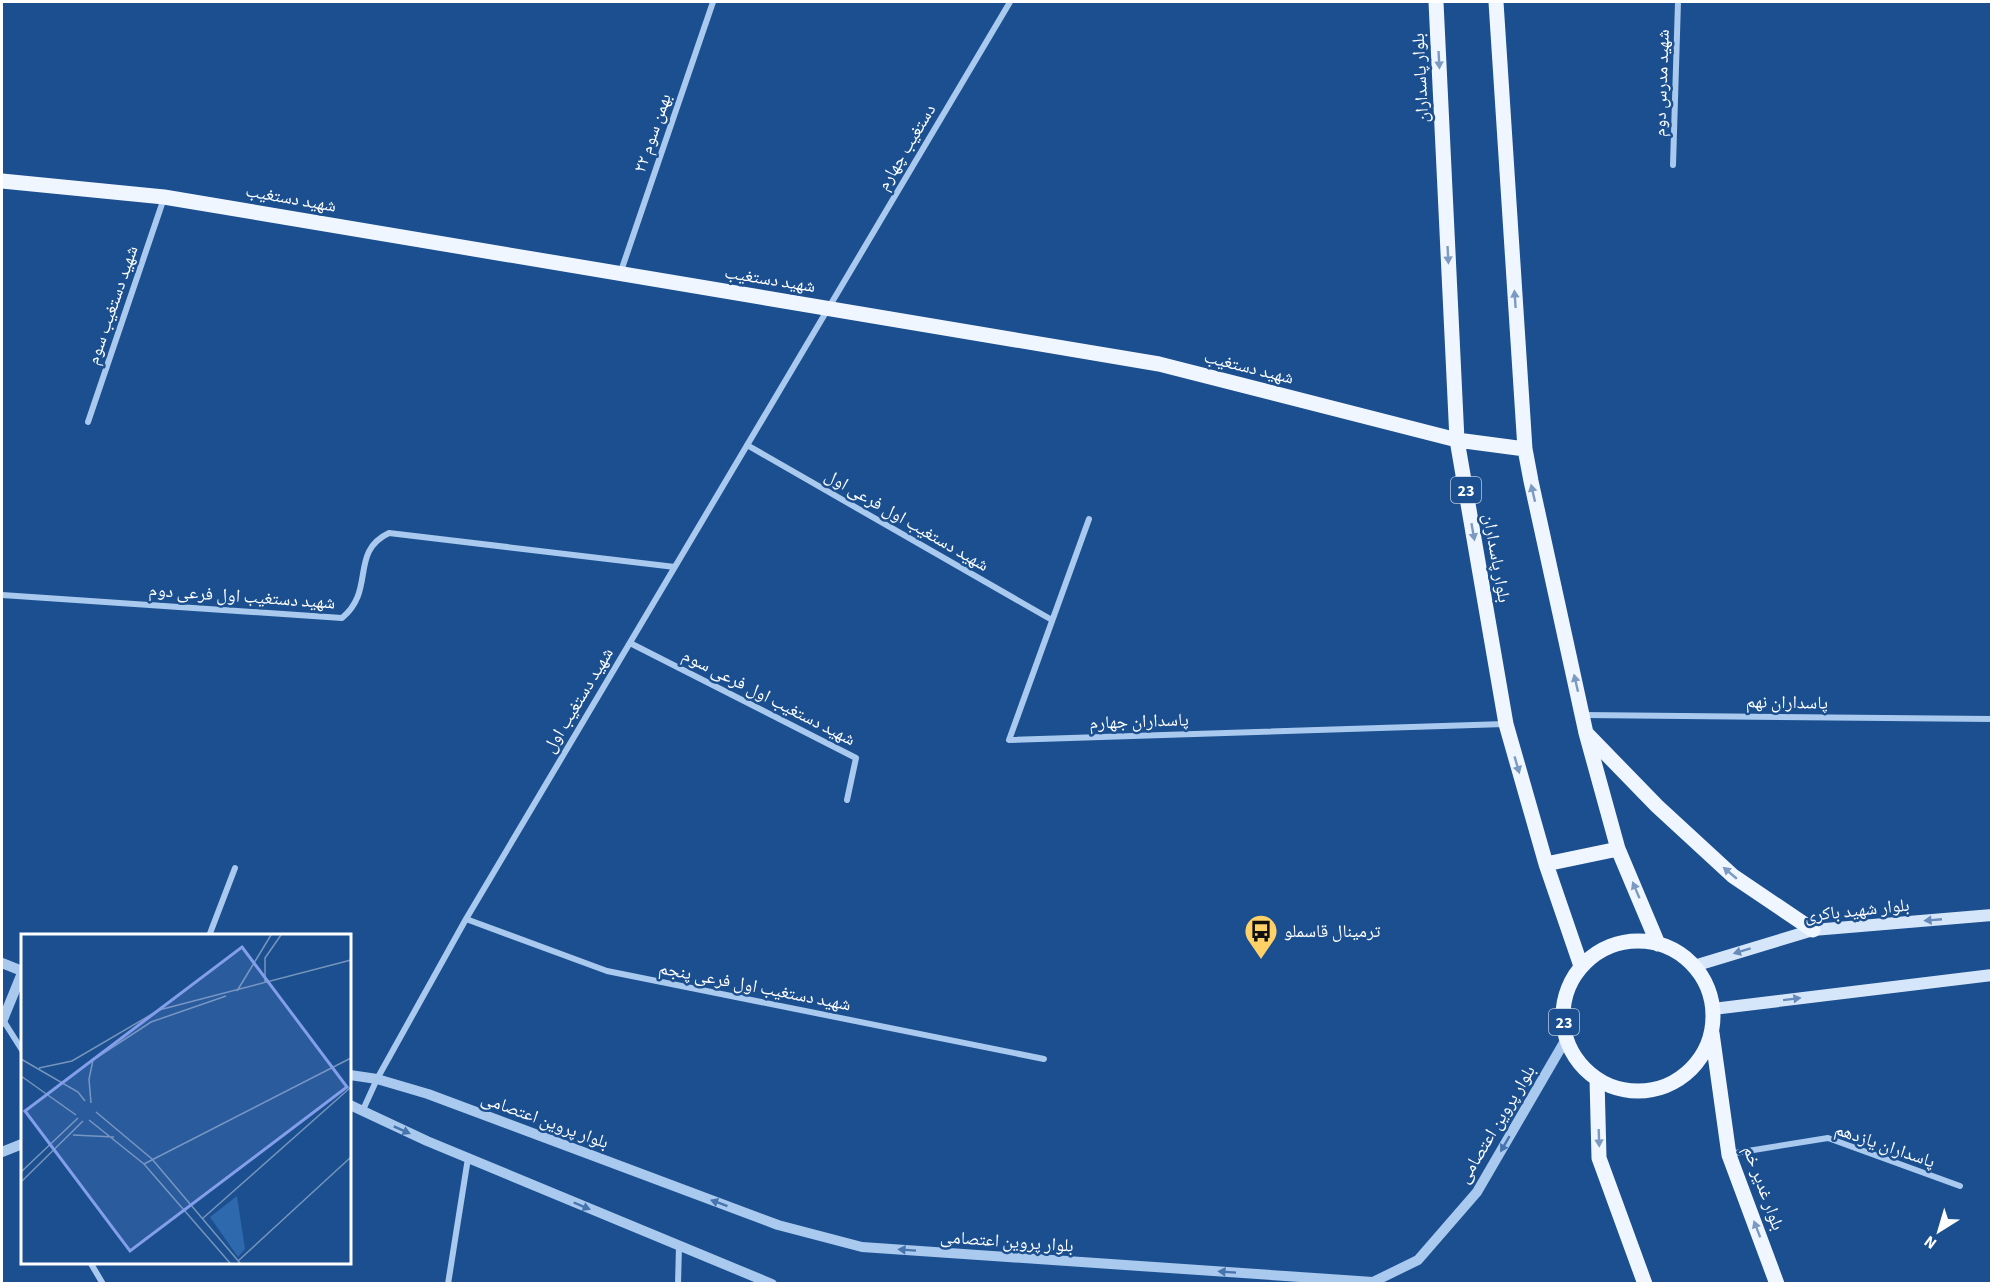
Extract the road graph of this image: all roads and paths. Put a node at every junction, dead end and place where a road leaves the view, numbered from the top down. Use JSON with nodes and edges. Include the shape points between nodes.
{"nodes":[{"id":1,"x":713,"y":2,"type":"edge"},
{"id":2,"x":1010,"y":2,"type":"edge"},
{"id":3,"x":1436,"y":2,"type":"edge"},
{"id":4,"x":1496,"y":2,"type":"edge"},
{"id":5,"x":1678,"y":2,"type":"edge"},
{"id":6,"x":1673,"y":165,"type":"dead end"},
{"id":7,"x":2,"y":181,"type":"edge"},
{"id":8,"x":164,"y":197,"type":"junction"},
{"id":9,"x":620,"y":274,"type":"junction"},
{"id":10,"x":828,"y":309,"type":"junction"},
{"id":11,"x":88,"y":422,"type":"dead end"},
{"id":12,"x":1457,"y":440,"type":"junction"},
{"id":13,"x":747,"y":445,"type":"junction"},
{"id":14,"x":1525,"y":448,"type":"junction"},
{"id":15,"x":1089,"y":519,"type":"dead end"},
{"id":16,"x":675,"y":567,"type":"junction"},
{"id":17,"x":2,"y":595,"type":"edge"},
{"id":18,"x":1052,"y":620,"type":"junction"},
{"id":19,"x":630,"y":643,"type":"junction"},
{"id":20,"x":1583,"y":715,"type":"junction"},
{"id":21,"x":1992,"y":719,"type":"edge"},
{"id":22,"x":1506,"y":724,"type":"junction"},
{"id":23,"x":1586,"y":733,"type":"junction"},
{"id":24,"x":847,"y":800,"type":"dead end"},
{"id":25,"x":1618,"y":849,"type":"junction"},
{"id":26,"x":1546,"y":864,"type":"junction"},
{"id":27,"x":235,"y":868,"type":"dead end"},
{"id":28,"x":1992,"y":915,"type":"edge"},
{"id":29,"x":466,"y":919,"type":"junction"},
{"id":30,"x":1813,"y":930,"type":"junction"},
{"id":31,"x":210,"y":934,"type":"edge"},
{"id":32,"x":1658,"y":944,"type":"junction"},
{"id":33,"x":2,"y":963,"type":"edge"},
{"id":34,"x":1581,"y":966,"type":"junction"},
{"id":35,"x":1694,"y":966,"type":"junction"},
{"id":36,"x":21,"y":972,"type":"edge"},
{"id":37,"x":21,"y":974,"type":"edge"},
{"id":38,"x":1992,"y":975,"type":"edge"},
{"id":39,"x":1713,"y":1009,"type":"junction"},
{"id":40,"x":2,"y":1021,"type":"edge"},
{"id":41,"x":1712,"y":1033,"type":"junction"},
{"id":42,"x":1566,"y":1039,"type":"junction"},
{"id":43,"x":21,"y":1049,"type":"edge"},
{"id":44,"x":1044,"y":1059,"type":"dead end"},
{"id":45,"x":351,"y":1075,"type":"edge"},
{"id":46,"x":377,"y":1079,"type":"junction"},
{"id":47,"x":1597,"y":1079,"type":"junction"},
{"id":48,"x":351,"y":1106,"type":"edge"},
{"id":49,"x":362,"y":1112,"type":"junction"},
{"id":50,"x":21,"y":1144,"type":"edge"},
{"id":51,"x":2,"y":1152,"type":"edge"},
{"id":52,"x":1729,"y":1155,"type":"junction"},
{"id":53,"x":468,"y":1158,"type":"junction"},
{"id":54,"x":1960,"y":1186,"type":"dead end"},
{"id":55,"x":679,"y":1246,"type":"junction"},
{"id":56,"x":91,"y":1264,"type":"edge"},
{"id":57,"x":103,"y":1284,"type":"edge"},
{"id":58,"x":448,"y":1284,"type":"edge"},
{"id":59,"x":678,"y":1284,"type":"edge"},
{"id":60,"x":772,"y":1284,"type":"edge"},
{"id":61,"x":1645,"y":1284,"type":"edge"},
{"id":62,"x":1778,"y":1284,"type":"edge"}],
"edges":[{"from":1,"to":9,"type":"street","name":"۲۲ بهمن سوم"},
{"from":2,"to":10,"type":"street","name":"دستغیب چهارم"},
{"from":3,"to":12,"type":"main road","name":"بلوار پاسداران","number":"23","one_way":true},
{"from":14,"to":4,"type":"main road","one_way":true},
{"from":5,"to":6,"type":"street","name":"شهید مدرس دوم"},
{"from":7,"to":8,"type":"main road","name":"شهید دستغیب"},
{"from":8,"to":9,"type":"main road","name":"شهید دستغیب"},
{"from":8,"to":11,"type":"street","name":"شهید دستغیب سوم"},
{"from":9,"to":10,"type":"main road","name":"شهید دستغیب"},
{"from":10,"to":12,"type":"main road","name":"شهید دستغیب","via":[[1159,364]]},
{"from":10,"to":13,"type":"street","name":"شهید دستغیب اول"},
{"from":12,"to":14,"type":"main road","name":"شهید دستغیب"},
{"from":12,"to":22,"type":"main road","name":"بلوار پاسداران","number":"23","one_way":true},
{"from":13,"to":16,"type":"street","name":"شهید دستغیب اول"},
{"from":13,"to":18,"type":"street","name":"شهید دستغیب اول فرعی اول"},
{"from":20,"to":14,"type":"main road","one_way":true},
{"from":15,"to":18,"type":"street","name":"پاسداران جهارم"},
{"from":16,"to":17,"type":"street","name":"شهید دستغیب اول فرعی دوم","via":[[389,533],[376,539],[368,549],[360,595],[353,609],[342,618]]},
{"from":16,"to":19,"type":"street","name":"شهید دستغیب اول"},
{"from":18,"to":22,"type":"street","name":"پاسداران جهارم","via":[[1009,740]]},
{"from":19,"to":24,"type":"street","name":"شهید دستغیب اول فرعی سوم","via":[[856,758]]},
{"from":19,"to":29,"type":"street","name":"شهید دستغیب اول"},
{"from":20,"to":21,"type":"street","name":"پاسداران نهم"},
{"from":20,"to":23,"type":"main road"},
{"from":22,"to":26,"type":"main road","name":"بلوار پاسداران","number":"23","one_way":true},
{"from":23,"to":25,"type":"main road"},
{"from":30,"to":23,"type":"main road","one_way":true,"via":[[1733,876]]},
{"from":25,"to":26,"type":"main road"},
{"from":32,"to":25,"type":"main road","one_way":true},
{"from":26,"to":34,"type":"main road","name":"بلوار پاسداران","number":"23"},
{"from":27,"to":31,"type":"street"},
{"from":28,"to":30,"type":"main road","name":"بلوار شهید باکری","one_way":true},
{"from":29,"to":44,"type":"street","name":"شهید دستغیب اول فرعی پنجم","via":[[607,971]]},
{"from":29,"to":46,"type":"street","name":"شهید دستغیب اول"},
{"from":30,"to":35,"type":"main road","name":"بلوار شهید باکری","one_way":true},
{"from":32,"to":34,"type":"main road","number":"23","via":[[1626,942],[1601,950]]},
{"from":32,"to":35,"type":"main road","number":"23","via":[[1676,951]]},
{"from":33,"to":36,"type":"street"},
{"from":34,"to":42,"type":"main road","number":"23","via":[[1567,988],[1562,1013]]},
{"from":35,"to":39,"type":"main road","number":"23","via":[[1707,986]]},
{"from":37,"to":40,"type":"street"},
{"from":39,"to":38,"type":"main road","one_way":true},
{"from":39,"to":41,"type":"main road","number":"23"},
{"from":40,"to":43,"type":"street"},
{"from":41,"to":47,"type":"main road","number":"23","via":[[1688,1073],[1668,1086],[1620,1090]]},
{"from":41,"to":52,"type":"main road","name":"بلوار غدیر خم","number":"23"},
{"from":42,"to":46,"type":"street","name":"بلوار پروین اعتصامی","one_way":true,"via":[[1477,1192],[1418,1260],[1373,1282],[862,1247],[778,1225],[428,1094]]},
{"from":42,"to":47,"type":"main road","number":"23","via":[[1578,1062]]},
{"from":45,"to":46,"type":"street","name":"بلوار پروین اعتصامی"},
{"from":46,"to":49,"type":"street","name":"شهید دستغیب اول"},
{"from":47,"to":61,"type":"main road","one_way":true,"via":[[1599,1158]]},
{"from":48,"to":49,"type":"street"},
{"from":49,"to":53,"type":"street","one_way":true},
{"from":50,"to":51,"type":"street"},
{"from":52,"to":54,"type":"street","name":"پاسداران یازدهم","via":[[1828,1138]]},
{"from":62,"to":52,"type":"main road","name":"بلوار غدیر خم","number":"23","one_way":true},
{"from":53,"to":55,"type":"street","one_way":true},
{"from":53,"to":58,"type":"street"},
{"from":55,"to":59,"type":"street"},
{"from":55,"to":60,"type":"street"},
{"from":56,"to":57,"type":"street"}]}
